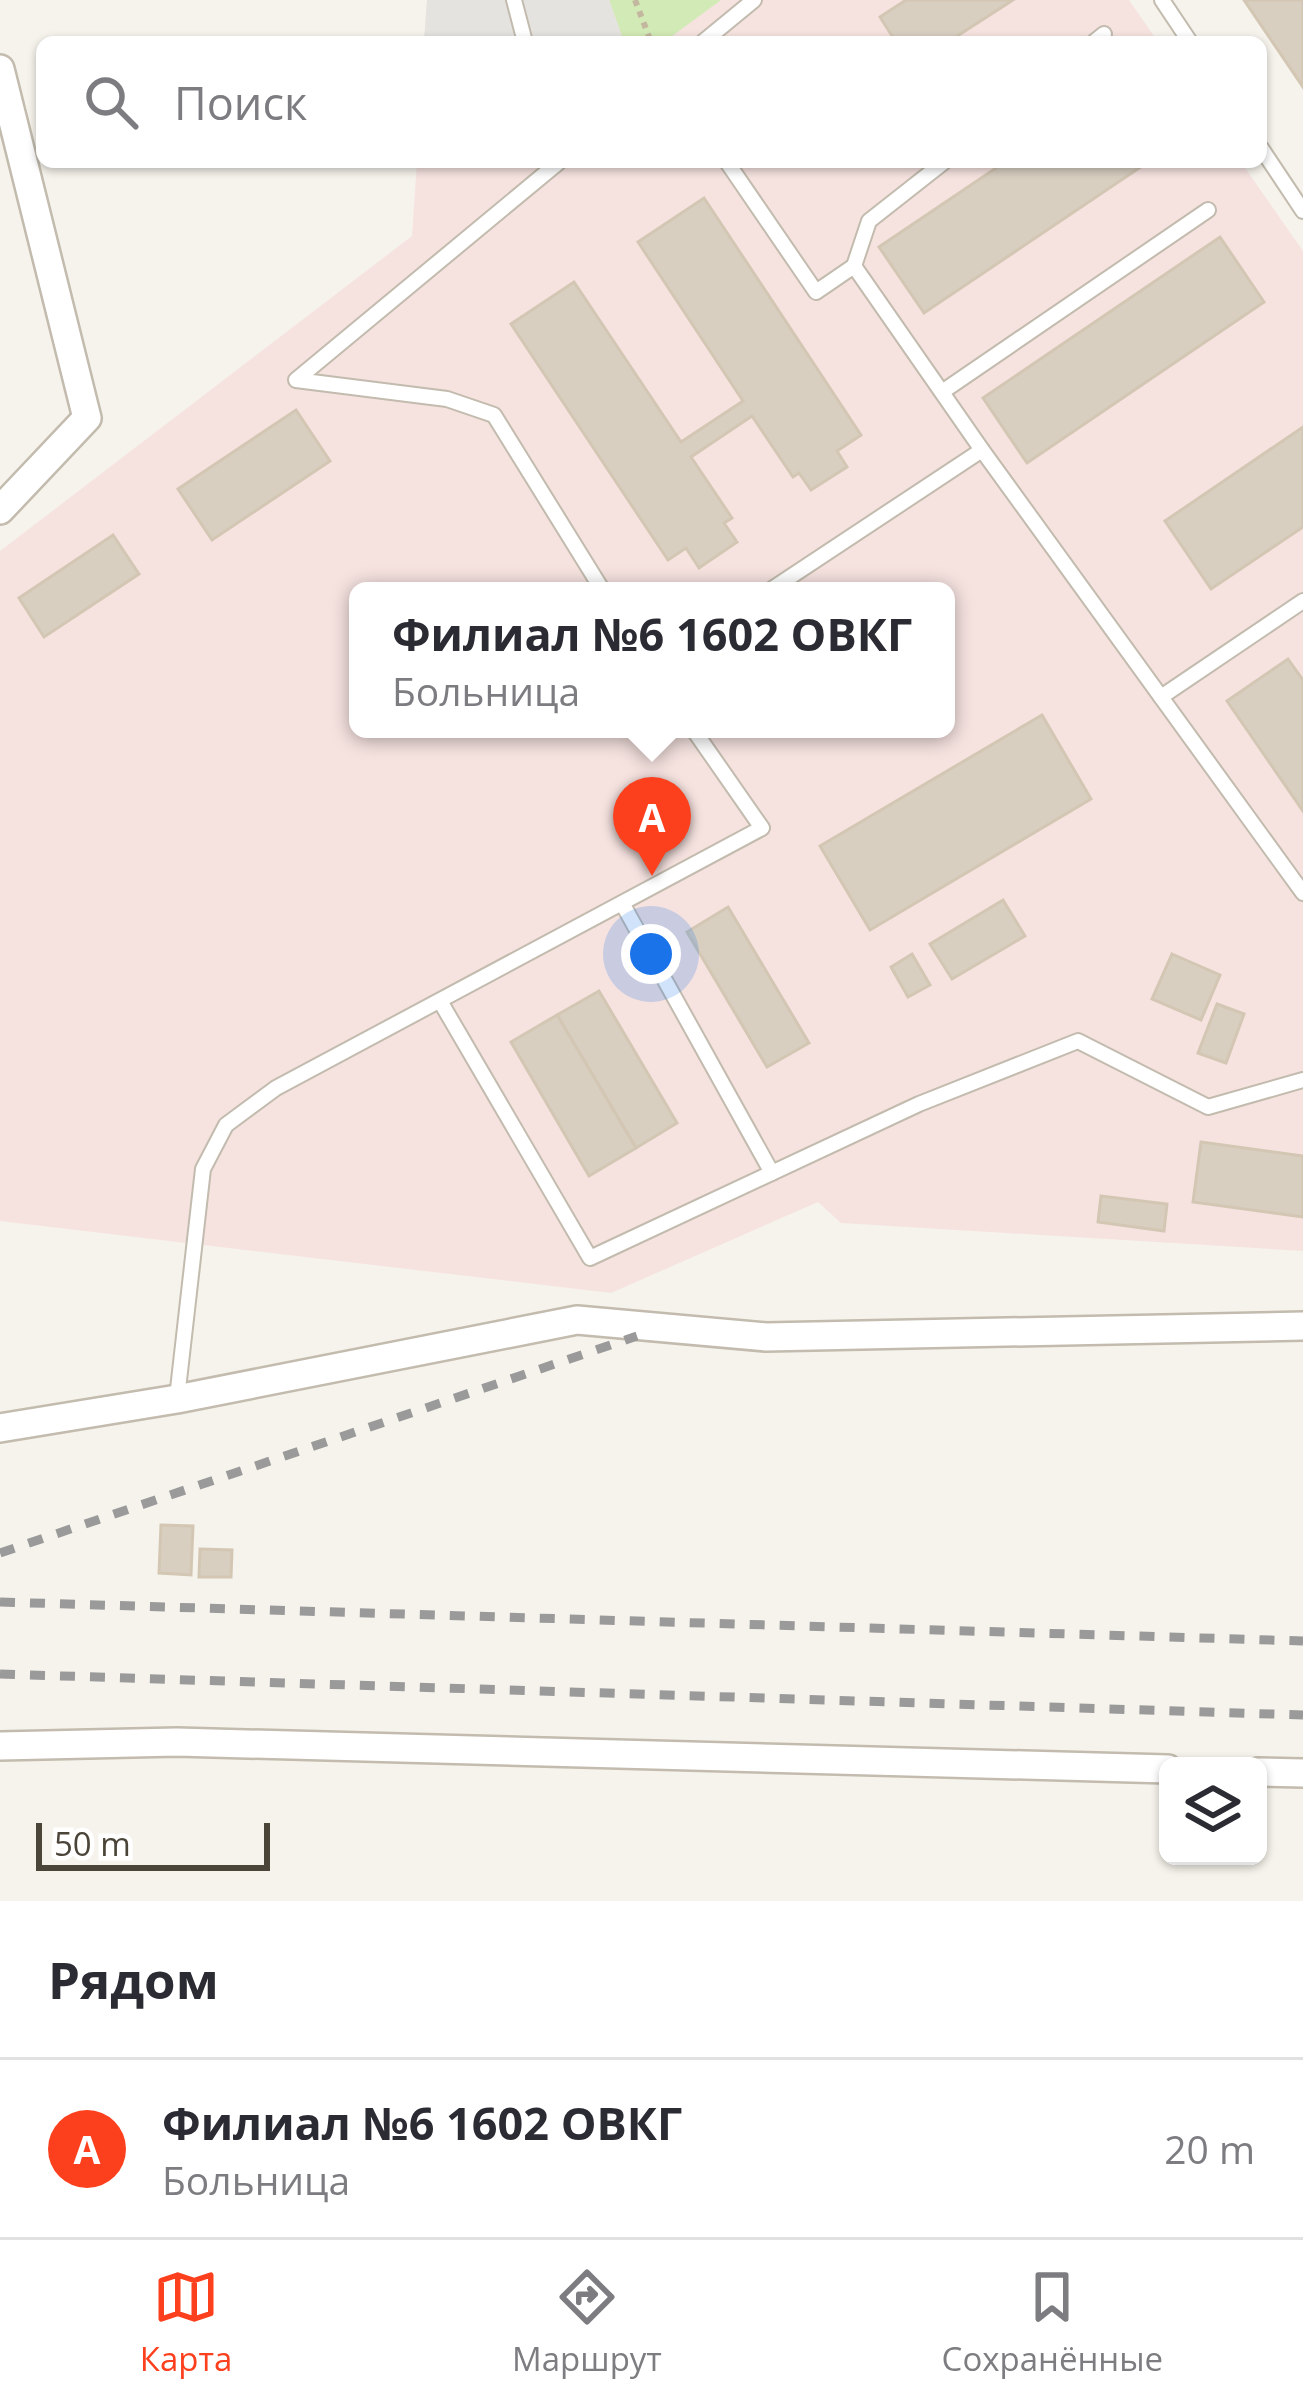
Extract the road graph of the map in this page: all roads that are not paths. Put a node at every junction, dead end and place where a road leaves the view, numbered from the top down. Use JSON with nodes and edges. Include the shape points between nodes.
{"nodes":[{"id":1,"x":514,"y":0,"type":"edge"},
{"id":2,"x":754,"y":0,"type":"edge"},
{"id":3,"x":1162,"y":0,"type":"edge"},
{"id":4,"x":523,"y":36,"type":"edge"},
{"id":5,"x":710,"y":36,"type":"edge"},
{"id":6,"x":1186,"y":36,"type":"edge"},
{"id":7,"x":0,"y":69,"type":"edge"},
{"id":8,"x":1267,"y":157,"type":"edge"},
{"id":9,"x":552,"y":168,"type":"edge"},
{"id":10,"x":731,"y":168,"type":"edge"},
{"id":11,"x":936,"y":168,"type":"edge"},
{"id":12,"x":1208,"y":210,"type":"dead end"},
{"id":13,"x":1303,"y":211,"type":"edge"},
{"id":14,"x":854,"y":266,"type":"junction"},
{"id":15,"x":942,"y":392,"type":"junction"},
{"id":16,"x":982,"y":450,"type":"junction"},
{"id":17,"x":0,"y":509,"type":"edge"},
{"id":18,"x":597,"y":582,"type":"edge"},
{"id":19,"x":784,"y":582,"type":"edge"},
{"id":20,"x":1303,"y":601,"type":"edge"},
{"id":21,"x":1161,"y":697,"type":"junction"},
{"id":22,"x":699,"y":738,"type":"edge"},
{"id":23,"x":1303,"y":893,"type":"edge"},
{"id":24,"x":622,"y":903,"type":"junction"},
{"id":25,"x":440,"y":1001,"type":"junction"},
{"id":26,"x":1303,"y":1080,"type":"edge"},
{"id":27,"x":772,"y":1173,"type":"junction"},
{"id":28,"x":1303,"y":1326,"type":"edge"},
{"id":29,"x":177,"y":1399,"type":"junction"},
{"id":30,"x":0,"y":1428,"type":"edge"},
{"id":31,"x":0,"y":1746,"type":"edge"},
{"id":32,"x":1159,"y":1769,"type":"edge"},
{"id":33,"x":1267,"y":1772,"type":"edge"},
{"id":34,"x":1303,"y":1773,"type":"edge"}],
"edges":[{"from":1,"to":4,"type":"lane"},
{"from":2,"to":5,"type":"lane"},
{"from":3,"to":6,"type":"lane"},
{"from":7,"to":17,"type":"street","via":[[87,418]]},
{"from":8,"to":13,"type":"lane"},
{"from":9,"to":18,"type":"lane","via":[[296,380],[447,399],[494,415]]},
{"from":10,"to":14,"type":"lane","via":[[816,292]]},
{"from":11,"to":14,"type":"lane","via":[[869,221]]},
{"from":12,"to":15,"type":"lane"},
{"from":14,"to":15,"type":"lane"},
{"from":15,"to":16,"type":"lane"},
{"from":16,"to":19,"type":"lane"},
{"from":16,"to":21,"type":"lane"},
{"from":20,"to":21,"type":"lane"},
{"from":21,"to":23,"type":"lane"},
{"from":22,"to":24,"type":"lane","via":[[762,828]]},
{"from":24,"to":25,"type":"lane"},
{"from":24,"to":27,"type":"lane"},
{"from":25,"to":27,"type":"lane","via":[[590,1258]]},
{"from":25,"to":29,"type":"lane","via":[[276,1088],[226,1125],[202,1169]]},
{"from":26,"to":27,"type":"lane","via":[[1208,1107],[1078,1041]]},
{"from":28,"to":29,"type":"street","via":[[766,1337],[577,1320]]},
{"from":29,"to":30,"type":"street"},
{"from":31,"to":32,"type":"street","via":[[177,1742]]},
{"from":33,"to":34,"type":"street"}]}
